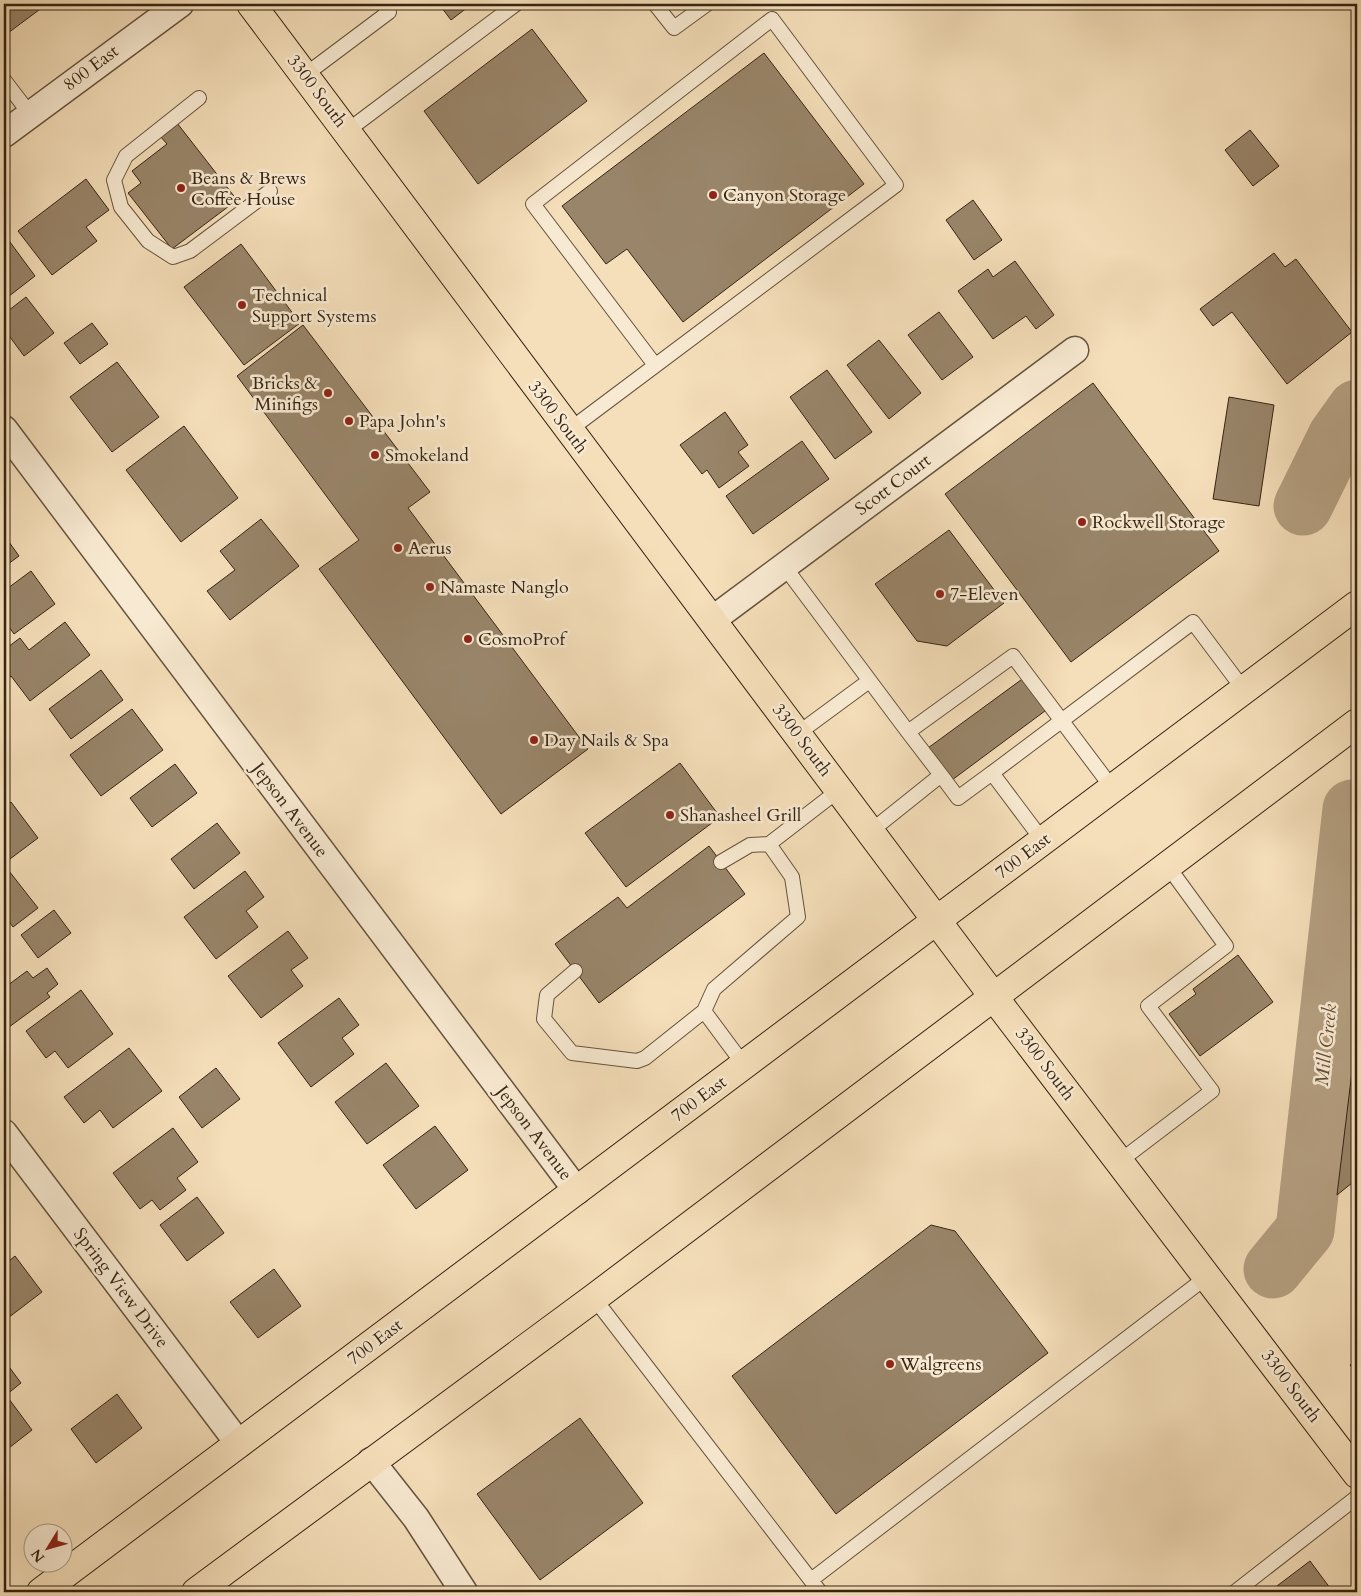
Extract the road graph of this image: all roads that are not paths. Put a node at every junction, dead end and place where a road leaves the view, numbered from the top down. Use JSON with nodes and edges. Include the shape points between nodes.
{"nodes":[{"id":1,"x":180,"y":4,"type":"edge"},
{"id":2,"x":251,"y":4,"type":"edge"},
{"id":3,"x":383,"y":4,"type":"edge"},
{"id":4,"x":516,"y":4,"type":"edge"},
{"id":5,"x":655,"y":4,"type":"edge"},
{"id":6,"x":707,"y":4,"type":"edge"},
{"id":7,"x":305,"y":75,"type":"junction"},
{"id":8,"x":4,"y":80,"type":"edge"},
{"id":9,"x":199,"y":98,"type":"dead end"},
{"id":10,"x":30,"y":114,"type":"junction"},
{"id":11,"x":347,"y":131,"type":"junction"},
{"id":12,"x":4,"y":134,"type":"edge"},
{"id":13,"x":270,"y":190,"type":"dead end"},
{"id":14,"x":1075,"y":350,"type":"dead end"},
{"id":15,"x":656,"y":365,"type":"junction"},
{"id":16,"x":4,"y":429,"type":"edge"},
{"id":17,"x":568,"y":430,"type":"junction"},
{"id":18,"x":784,"y":566,"type":"junction"},
{"id":19,"x":1357,"y":605,"type":"edge"},
{"id":20,"x":712,"y":620,"type":"junction"},
{"id":21,"x":869,"y":681,"type":"junction"},
{"id":22,"x":1244,"y":690,"type":"junction"},
{"id":23,"x":1060,"y":721,"type":"junction"},
{"id":24,"x":1357,"y":723,"type":"edge"},
{"id":25,"x":908,"y":732,"type":"junction"},
{"id":26,"x":798,"y":734,"type":"junction"},
{"id":27,"x":992,"y":773,"type":"junction"},
{"id":28,"x":941,"y":775,"type":"junction"},
{"id":29,"x":1113,"y":788,"type":"junction"},
{"id":30,"x":839,"y":790,"type":"junction"},
{"id":31,"x":871,"y":831,"type":"junction"},
{"id":32,"x":1043,"y":841,"type":"junction"},
{"id":33,"x":769,"y":844,"type":"junction"},
{"id":34,"x":721,"y":862,"type":"dead end"},
{"id":35,"x":1167,"y":865,"type":"junction"},
{"id":36,"x":938,"y":920,"type":"junction"},
{"id":37,"x":576,"y":971,"type":"dead end"},
{"id":38,"x":993,"y":996,"type":"junction"},
{"id":39,"x":704,"y":1011,"type":"junction"},
{"id":40,"x":744,"y":1065,"type":"junction"},
{"id":41,"x":4,"y":1132,"type":"edge"},
{"id":42,"x":1120,"y":1161,"type":"junction"},
{"id":43,"x":577,"y":1190,"type":"junction"},
{"id":44,"x":1208,"y":1276,"type":"junction"},
{"id":45,"x":594,"y":1298,"type":"junction"},
{"id":46,"x":239,"y":1444,"type":"junction"},
{"id":47,"x":370,"y":1461,"type":"junction"},
{"id":48,"x":1357,"y":1474,"type":"edge"},
{"id":49,"x":1357,"y":1497,"type":"edge"},
{"id":50,"x":810,"y":1580,"type":"junction"},
{"id":51,"x":41,"y":1592,"type":"edge"},
{"id":52,"x":196,"y":1592,"type":"edge"},
{"id":53,"x":464,"y":1592,"type":"edge"},
{"id":54,"x":820,"y":1592,"type":"edge"},
{"id":55,"x":1235,"y":1592,"type":"edge"}],
"edges":[{"from":1,"to":10,"type":"street","name":"800 East"},
{"from":2,"to":7,"type":"main road","name":"3300 South"},
{"from":3,"to":7,"type":"lane","via":[[389,12]]},
{"from":4,"to":11,"type":"lane"},
{"from":5,"to":6,"type":"lane","via":[[674,28]]},
{"from":7,"to":11,"type":"main road","name":"3300 South"},
{"from":8,"to":10,"type":"lane"},
{"from":9,"to":13,"type":"lane","via":[[126,156],[114,180],[121,207],[148,241],[173,257],[190,252]]},
{"from":10,"to":12,"type":"street","name":"800 East"},
{"from":11,"to":17,"type":"main road","name":"3300 South"},
{"from":14,"to":18,"type":"street","name":"Scott Court"},
{"from":15,"to":15,"type":"lane","via":[[896,185],[772,19],[533,204]]},
{"from":15,"to":17,"type":"lane"},
{"from":16,"to":43,"type":"street","name":"Jepson Avenue"},
{"from":17,"to":20,"type":"main road","name":"3300 South"},
{"from":18,"to":20,"type":"street","name":"Scott Court"},
{"from":18,"to":21,"type":"lane"},
{"from":19,"to":22,"type":"main road","name":"700 East"},
{"from":20,"to":26,"type":"main road","name":"3300 South"},
{"from":21,"to":25,"type":"lane"},
{"from":21,"to":26,"type":"lane"},
{"from":22,"to":23,"type":"lane","via":[[1193,622]]},
{"from":22,"to":29,"type":"main road","name":"700 East"},
{"from":23,"to":25,"type":"lane","via":[[1013,656]]},
{"from":23,"to":27,"type":"lane"},
{"from":23,"to":29,"type":"lane"},
{"from":24,"to":35,"type":"main road"},
{"from":25,"to":28,"type":"lane"},
{"from":26,"to":30,"type":"main road","name":"3300 South"},
{"from":27,"to":28,"type":"lane","via":[[958,798]]},
{"from":27,"to":32,"type":"lane"},
{"from":28,"to":31,"type":"lane"},
{"from":29,"to":32,"type":"main road","name":"700 East"},
{"from":30,"to":31,"type":"main road","name":"3300 South"},
{"from":30,"to":33,"type":"lane"},
{"from":31,"to":36,"type":"main road","name":"3300 South"},
{"from":32,"to":36,"type":"main road","name":"700 East"},
{"from":33,"to":34,"type":"lane","via":[[750,844]]},
{"from":33,"to":39,"type":"lane","via":[[792,877],[798,917],[714,989]]},
{"from":35,"to":38,"type":"main road"},
{"from":35,"to":42,"type":"lane","via":[[1226,946],[1148,1006],[1212,1091]]},
{"from":36,"to":38,"type":"main road","name":"3300 South"},
{"from":36,"to":40,"type":"main road","name":"700 East"},
{"from":37,"to":39,"type":"lane","via":[[547,995],[544,1019],[572,1053],[637,1061]]},
{"from":38,"to":42,"type":"main road","name":"3300 South"},
{"from":38,"to":45,"type":"main road"},
{"from":39,"to":40,"type":"lane"},
{"from":40,"to":43,"type":"main road","name":"700 East"},
{"from":41,"to":46,"type":"street","name":"Spring View Drive"},
{"from":42,"to":44,"type":"main road","name":"3300 South"},
{"from":43,"to":46,"type":"main road","name":"700 East"},
{"from":44,"to":48,"type":"main road","name":"3300 South"},
{"from":44,"to":50,"type":"lane"},
{"from":45,"to":47,"type":"main road"},
{"from":45,"to":50,"type":"lane"},
{"from":46,"to":51,"type":"main road","name":"700 East"},
{"from":47,"to":52,"type":"main road"},
{"from":47,"to":53,"type":"street","via":[[416,1518]]},
{"from":49,"to":55,"type":"lane"},
{"from":50,"to":54,"type":"lane"}]}
